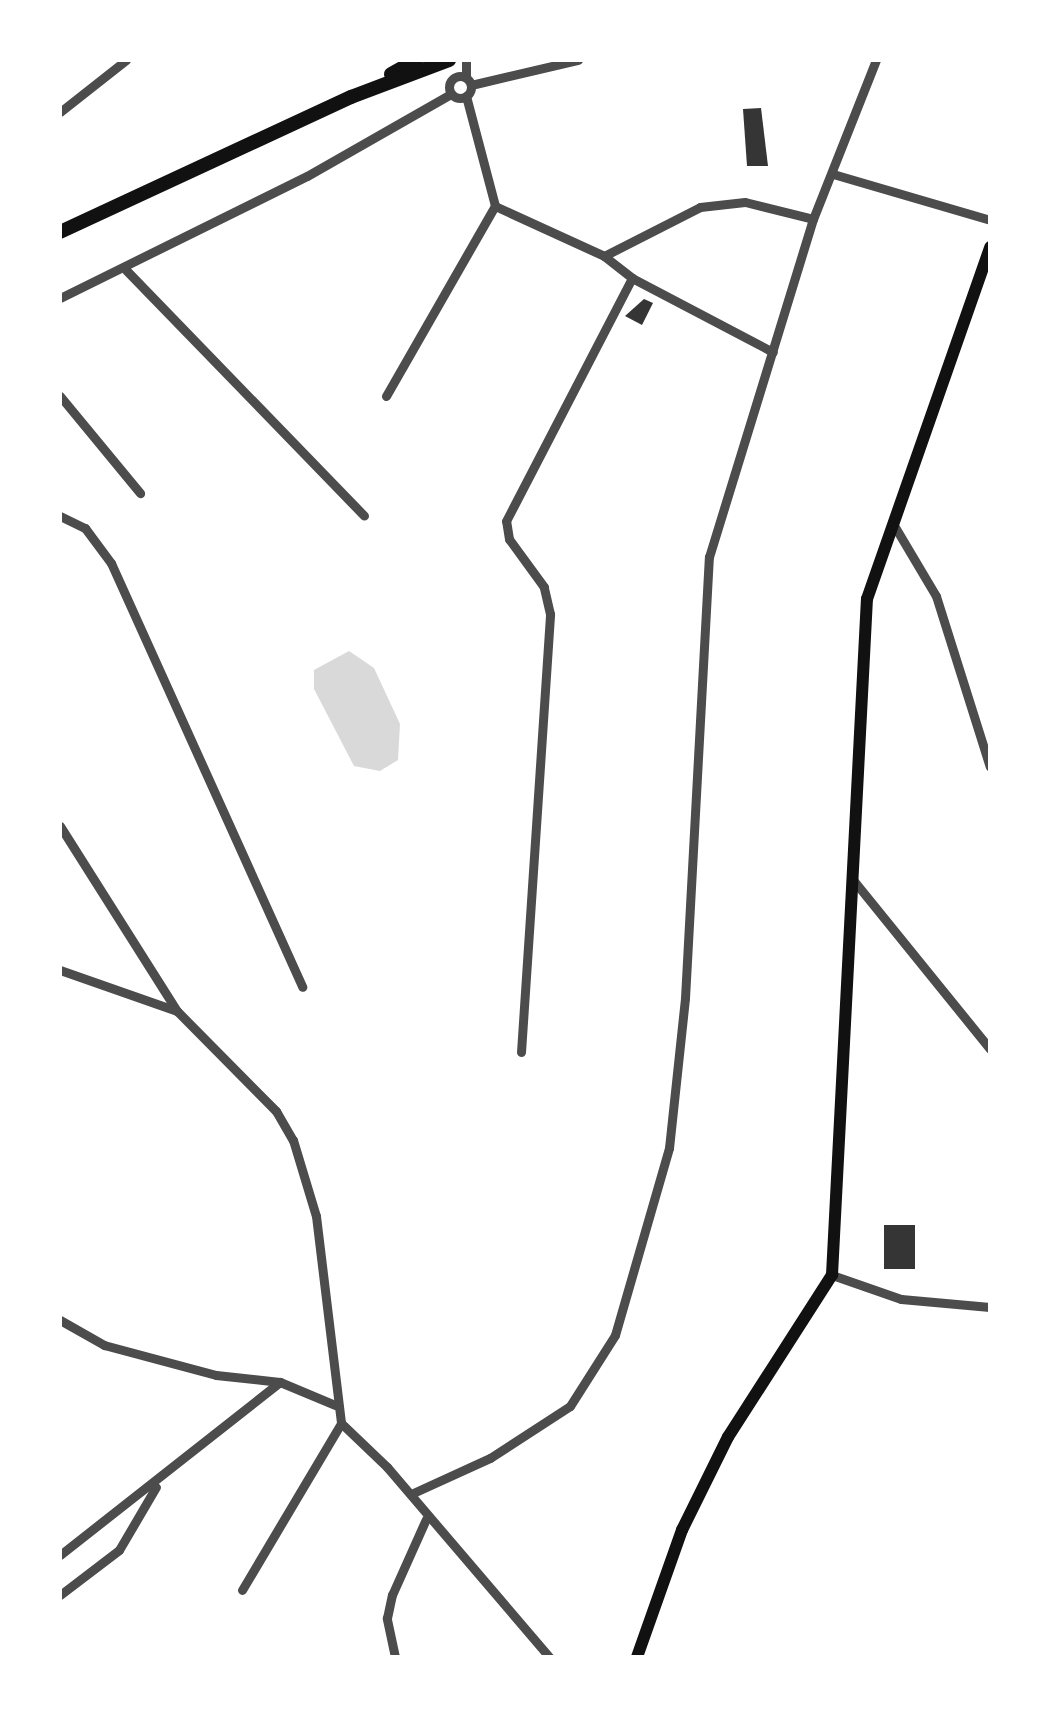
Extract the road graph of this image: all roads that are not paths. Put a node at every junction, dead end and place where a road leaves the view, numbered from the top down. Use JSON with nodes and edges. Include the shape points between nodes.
{"nodes":[{"id":1,"x":126,"y":60,"type":"edge"},
{"id":2,"x":416,"y":60,"type":"edge"},
{"id":3,"x":448,"y":60,"type":"edge"},
{"id":4,"x":466,"y":60,"type":"edge"},
{"id":5,"x":578,"y":60,"type":"edge"},
{"id":6,"x":876,"y":60,"type":"edge"},
{"id":7,"x":450,"y":80,"type":"junction"},
{"id":8,"x":468,"y":86,"type":"junction"},
{"id":9,"x":451,"y":94,"type":"junction"},
{"id":10,"x":351,"y":97,"type":"junction"},
{"id":11,"x":60,"y":112,"type":"edge"},
{"id":12,"x":833,"y":174,"type":"junction"},
{"id":13,"x":495,"y":206,"type":"junction"},
{"id":14,"x":812,"y":218,"type":"junction"},
{"id":15,"x":990,"y":220,"type":"edge"},
{"id":16,"x":60,"y":232,"type":"edge"},
{"id":17,"x":990,"y":247,"type":"edge"},
{"id":18,"x":604,"y":256,"type":"junction"},
{"id":19,"x":126,"y":270,"type":"junction"},
{"id":20,"x":632,"y":278,"type":"junction"},
{"id":21,"x":60,"y":298,"type":"edge"},
{"id":22,"x":773,"y":352,"type":"junction"},
{"id":23,"x":60,"y":396,"type":"edge"},
{"id":24,"x":386,"y":396,"type":"dead end"},
{"id":25,"x":140,"y":492,"type":"dead end"},
{"id":26,"x":364,"y":516,"type":"dead end"},
{"id":27,"x":63,"y":517,"type":"edge"},
{"id":28,"x":895,"y":528,"type":"junction"},
{"id":29,"x":990,"y":767,"type":"edge"},
{"id":30,"x":60,"y":826,"type":"edge"},
{"id":31,"x":854,"y":881,"type":"junction"},
{"id":32,"x":60,"y":970,"type":"edge"},
{"id":33,"x":302,"y":987,"type":"dead end"},
{"id":34,"x":177,"y":1011,"type":"junction"},
{"id":35,"x":990,"y":1048,"type":"edge"},
{"id":36,"x":521,"y":1052,"type":"dead end"},
{"id":37,"x":832,"y":1275,"type":"junction"},
{"id":38,"x":990,"y":1307,"type":"edge"},
{"id":39,"x":60,"y":1320,"type":"edge"},
{"id":40,"x":280,"y":1382,"type":"junction"},
{"id":41,"x":334,"y":1405,"type":"junction"},
{"id":42,"x":342,"y":1423,"type":"junction"},
{"id":43,"x":157,"y":1485,"type":"junction"},
{"id":44,"x":411,"y":1494,"type":"junction"},
{"id":45,"x":426,"y":1519,"type":"junction"},
{"id":46,"x":60,"y":1555,"type":"edge"},
{"id":47,"x":242,"y":1590,"type":"dead end"},
{"id":48,"x":60,"y":1594,"type":"edge"},
{"id":49,"x":396,"y":1657,"type":"edge"},
{"id":50,"x":549,"y":1657,"type":"edge"},
{"id":51,"x":637,"y":1657,"type":"edge"}],
"edges":[{"from":1,"to":11,"type":"street"},
{"from":2,"to":10,"type":"main road"},
{"from":3,"to":7,"type":"street"},
{"from":3,"to":10,"type":"main road"},
{"from":4,"to":8,"type":"street"},
{"from":5,"to":8,"type":"street"},
{"from":6,"to":12,"type":"street"},
{"from":7,"to":8,"type":"street"},
{"from":7,"to":9,"type":"street"},
{"from":8,"to":9,"type":"street"},
{"from":8,"to":13,"type":"street"},
{"from":9,"to":19,"type":"street"},
{"from":10,"to":16,"type":"main road"},
{"from":12,"to":14,"type":"street"},
{"from":12,"to":15,"type":"street"},
{"from":13,"to":18,"type":"street"},
{"from":13,"to":24,"type":"street"},
{"from":14,"to":18,"type":"street","via":[[745,202],[700,207]]},
{"from":14,"to":22,"type":"street"},
{"from":17,"to":28,"type":"main road"},
{"from":18,"to":20,"type":"street"},
{"from":19,"to":21,"type":"street"},
{"from":19,"to":26,"type":"street"},
{"from":20,"to":22,"type":"street"},
{"from":20,"to":36,"type":"street","via":[[506,521],[508,539],[544,586],[550,614]]},
{"from":22,"to":44,"type":"street","via":[[709,557],[685,998],[670,1133],[615,1335],[570,1406],[490,1458]]},
{"from":23,"to":25,"type":"street"},
{"from":27,"to":33,"type":"street","via":[[85,528],[111,564]]},
{"from":28,"to":29,"type":"street","via":[[936,596]]},
{"from":28,"to":31,"type":"main road","via":[[867,599]]},
{"from":30,"to":34,"type":"street"},
{"from":31,"to":35,"type":"street"},
{"from":31,"to":37,"type":"main road"},
{"from":32,"to":34,"type":"street"},
{"from":34,"to":41,"type":"street","via":[[276,1111],[293,1140],[316,1216]]},
{"from":37,"to":38,"type":"street","via":[[901,1299]]},
{"from":37,"to":51,"type":"main road","via":[[728,1437],[682,1530]]},
{"from":39,"to":40,"type":"street","via":[[104,1345],[216,1375]]},
{"from":40,"to":41,"type":"street"},
{"from":40,"to":43,"type":"street"},
{"from":41,"to":42,"type":"street"},
{"from":42,"to":44,"type":"street"},
{"from":42,"to":47,"type":"street"},
{"from":43,"to":46,"type":"street"},
{"from":43,"to":48,"type":"street","via":[[119,1550]]},
{"from":44,"to":45,"type":"street"},
{"from":45,"to":49,"type":"street","via":[[392,1594],[388,1618]]},
{"from":45,"to":50,"type":"street"}]}
